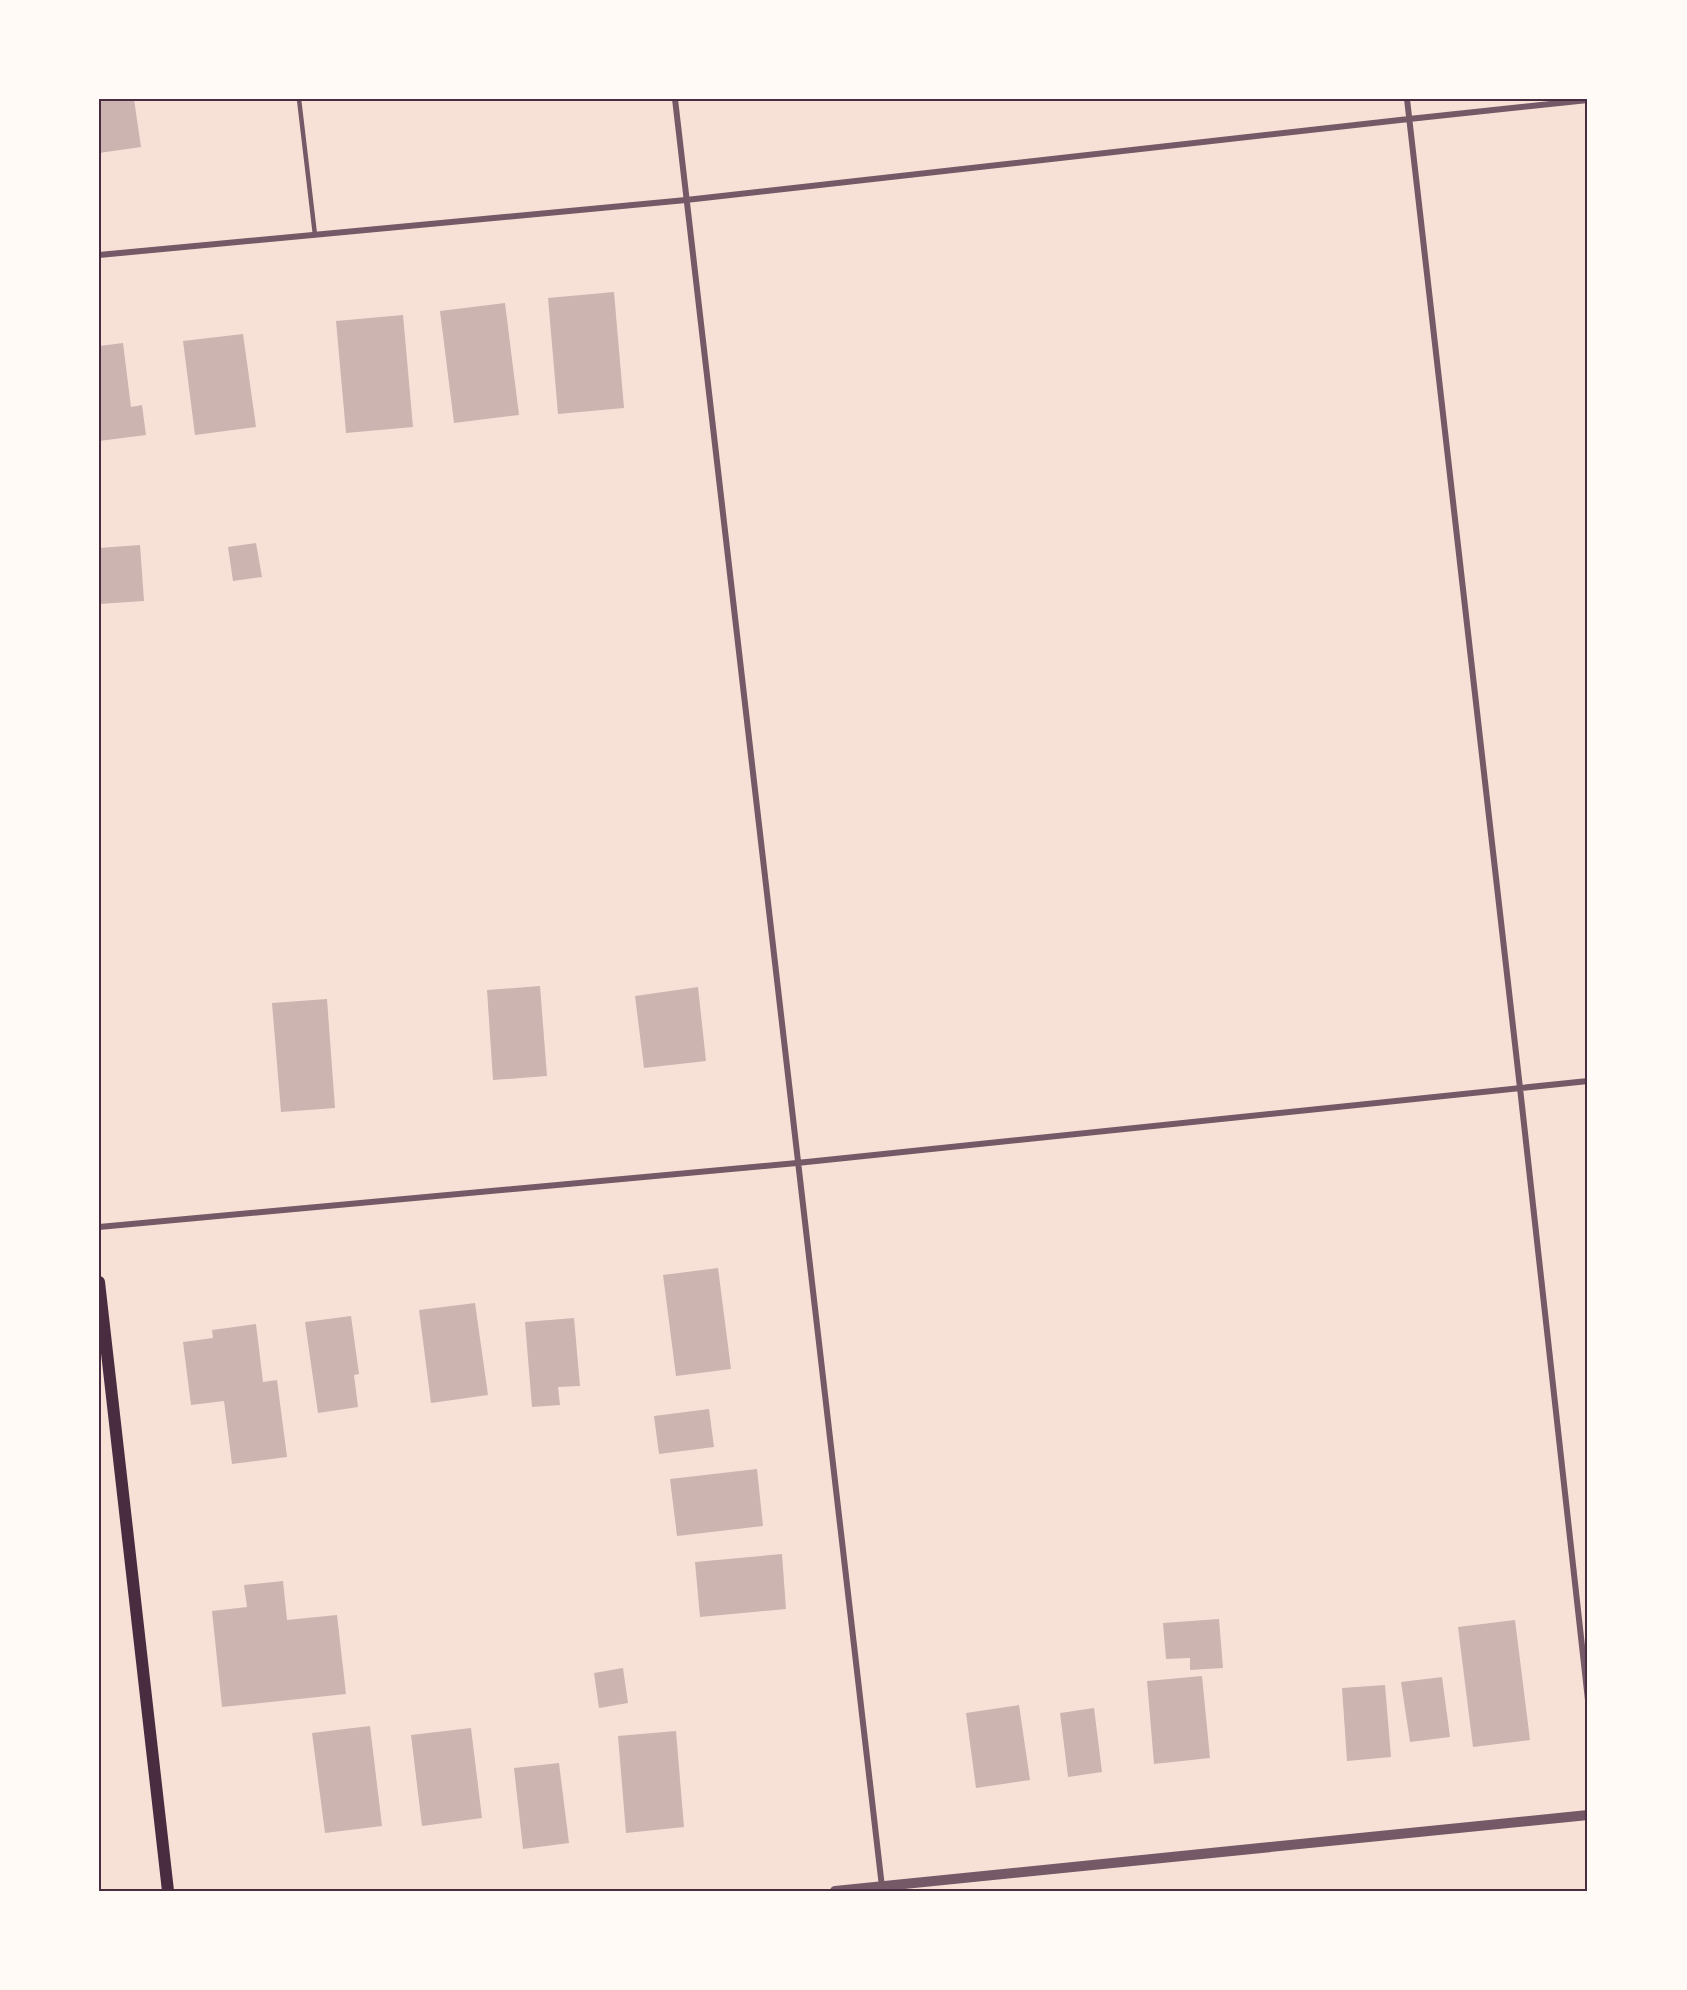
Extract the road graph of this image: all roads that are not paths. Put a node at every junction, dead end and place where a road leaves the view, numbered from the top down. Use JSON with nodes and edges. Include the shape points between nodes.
{"nodes":[{"id":1,"x":299,"y":99,"type":"edge"},
{"id":2,"x":675,"y":99,"type":"edge"},
{"id":3,"x":1407,"y":99,"type":"edge"},
{"id":4,"x":1588,"y":100,"type":"edge"},
{"id":5,"x":1409,"y":118,"type":"junction"},
{"id":6,"x":686,"y":200,"type":"junction"},
{"id":7,"x":315,"y":235,"type":"junction"},
{"id":8,"x":99,"y":255,"type":"edge"},
{"id":9,"x":1588,"y":1081,"type":"edge"},
{"id":10,"x":1520,"y":1088,"type":"junction"},
{"id":11,"x":797,"y":1163,"type":"junction"},
{"id":12,"x":99,"y":1227,"type":"edge"},
{"id":13,"x":99,"y":1282,"type":"edge"},
{"id":14,"x":1588,"y":1700,"type":"edge"},
{"id":15,"x":1588,"y":1815,"type":"edge"},
{"id":16,"x":882,"y":1888,"type":"edge"},
{"id":17,"x":168,"y":1891,"type":"edge"},
{"id":18,"x":835,"y":1891,"type":"edge"}],
"edges":[{"from":1,"to":7,"type":"lane"},
{"from":2,"to":6,"type":"street"},
{"from":3,"to":5,"type":"street"},
{"from":4,"to":5,"type":"street"},
{"from":5,"to":6,"type":"street"},
{"from":5,"to":10,"type":"street"},
{"from":6,"to":7,"type":"street"},
{"from":6,"to":11,"type":"street"},
{"from":7,"to":8,"type":"street"},
{"from":9,"to":10,"type":"street"},
{"from":10,"to":11,"type":"street"},
{"from":10,"to":14,"type":"street"},
{"from":11,"to":12,"type":"street"},
{"from":11,"to":16,"type":"street"},
{"from":13,"to":17,"type":"main road"},
{"from":15,"to":16,"type":"street"},
{"from":16,"to":18,"type":"street"}]}
